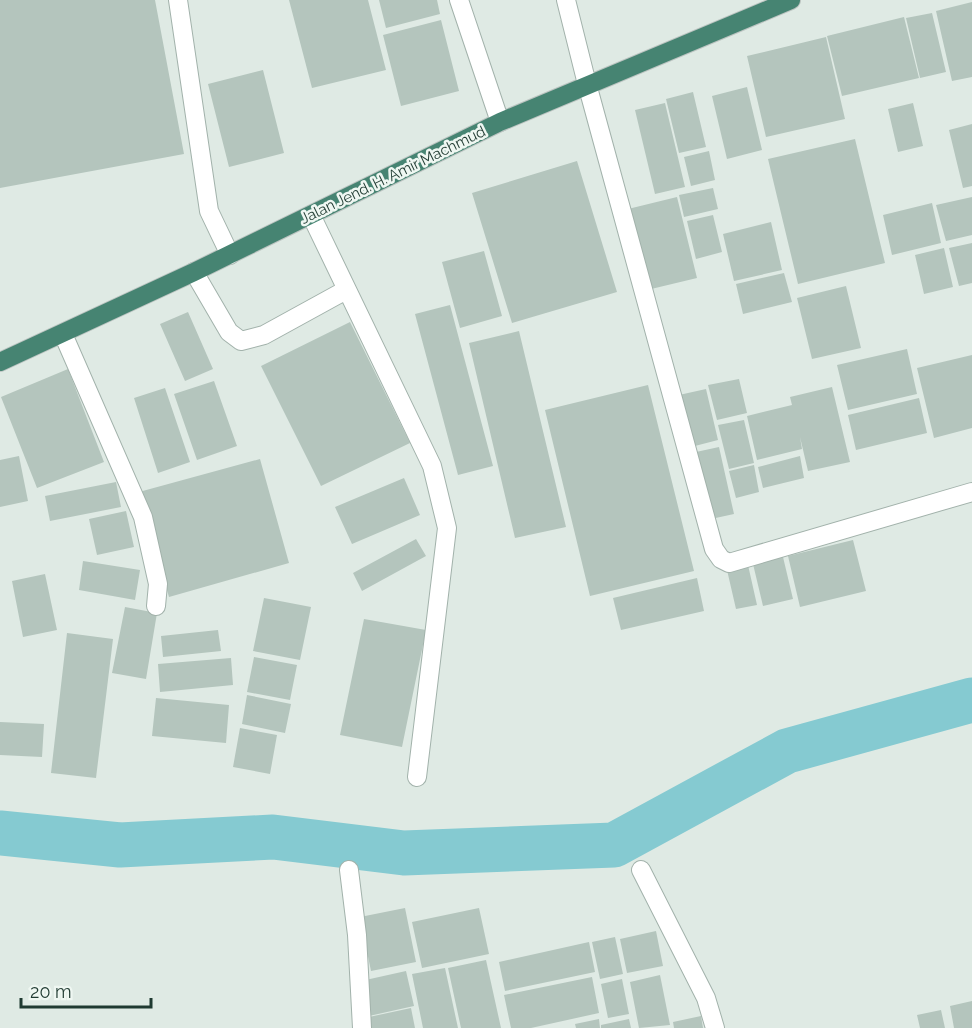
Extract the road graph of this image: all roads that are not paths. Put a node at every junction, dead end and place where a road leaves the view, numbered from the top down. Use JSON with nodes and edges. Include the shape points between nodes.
{"nodes":[{"id":1,"x":178,"y":0,"type":"edge"},
{"id":2,"x":459,"y":0,"type":"edge"},
{"id":3,"x":566,"y":0,"type":"edge"},
{"id":4,"x":791,"y":0,"type":"edge"},
{"id":5,"x":586,"y":84,"type":"junction"},
{"id":6,"x":500,"y":122,"type":"junction"},
{"id":7,"x":311,"y":215,"type":"junction"},
{"id":8,"x":230,"y":255,"type":"junction"},
{"id":9,"x":194,"y":272,"type":"junction"},
{"id":10,"x":346,"y":290,"type":"junction"},
{"id":11,"x":63,"y":334,"type":"junction"},
{"id":12,"x":0,"y":363,"type":"edge"},
{"id":13,"x":972,"y":492,"type":"edge"},
{"id":14,"x":156,"y":606,"type":"dead end"},
{"id":15,"x":417,"y":777,"type":"dead end"},
{"id":16,"x":350,"y":870,"type":"dead end"},
{"id":17,"x":641,"y":870,"type":"dead end"},
{"id":18,"x":362,"y":1028,"type":"edge"},
{"id":19,"x":715,"y":1028,"type":"edge"}],
"edges":[{"from":1,"to":8,"type":"street","via":[[209,211]]},
{"from":2,"to":6,"type":"street"},
{"from":3,"to":5,"type":"street"},
{"from":4,"to":5,"type":"highway","name":"Jalan Jend. H. Amir Machmud"},
{"from":5,"to":6,"type":"highway","name":"Jalan Jend. H. Amir Machmud"},
{"from":5,"to":13,"type":"street","via":[[714,549],[721,560],[729,563]]},
{"from":6,"to":7,"type":"highway","name":"Jalan Jend. H. Amir Machmud"},
{"from":7,"to":8,"type":"highway","name":"Jalan Jend. H. Amir Machmud"},
{"from":7,"to":10,"type":"street"},
{"from":8,"to":9,"type":"highway","name":"Jalan Jend. H. Amir Machmud"},
{"from":9,"to":10,"type":"street","via":[[229,332],[241,341],[264,335]]},
{"from":9,"to":11,"type":"highway","name":"Jalan Jend. H. Amir Machmud"},
{"from":10,"to":15,"type":"street","via":[[432,466],[447,528]]},
{"from":11,"to":12,"type":"highway","name":"Jalan Jend. H. Amir Machmud"},
{"from":11,"to":14,"type":"street","via":[[143,517],[158,584]]},
{"from":16,"to":18,"type":"street"},
{"from":17,"to":19,"type":"street","via":[[706,998]]}]}
